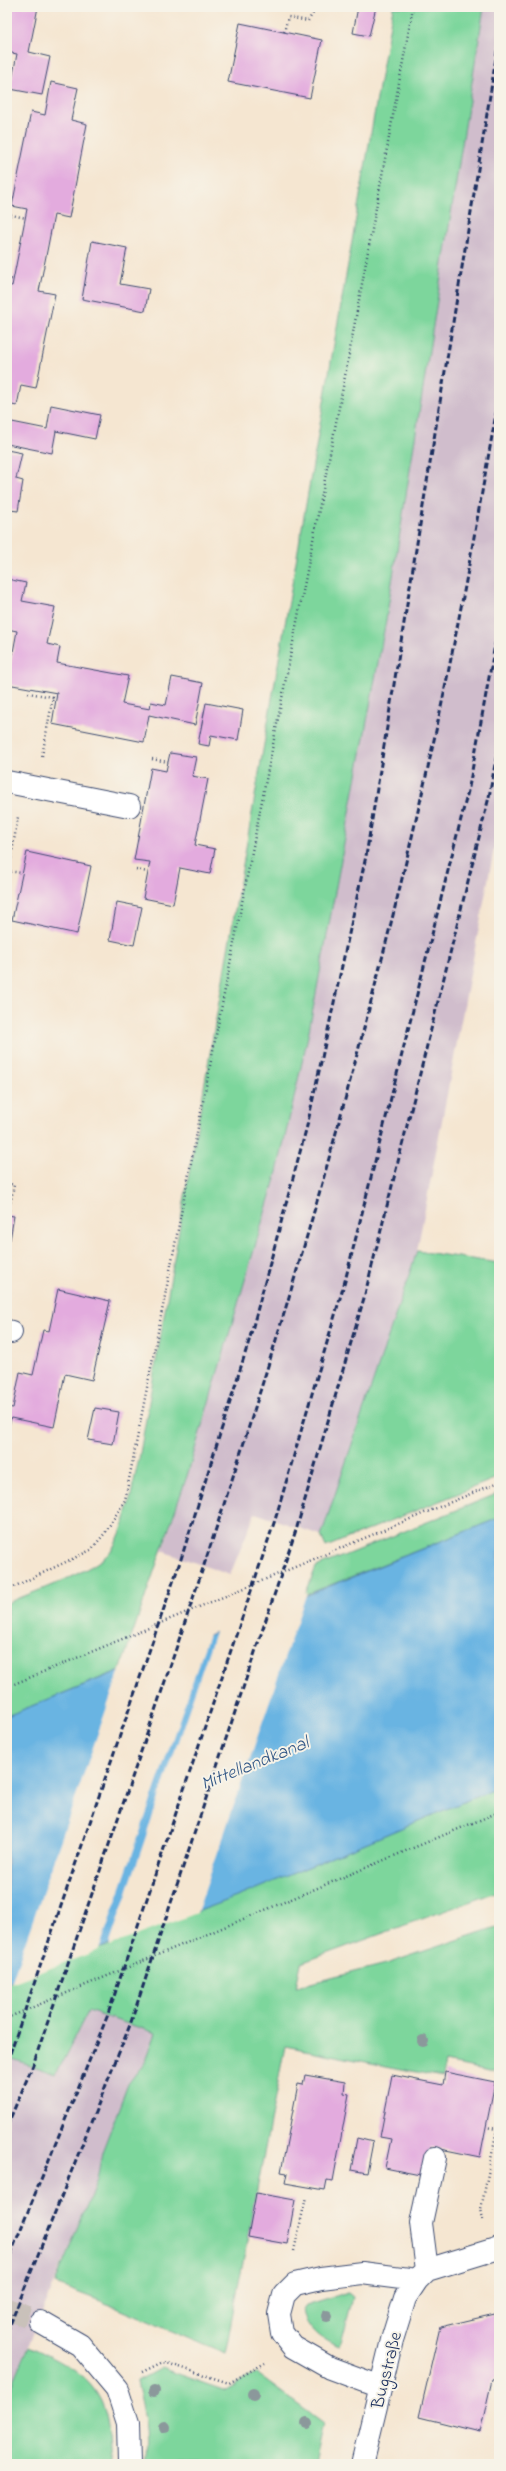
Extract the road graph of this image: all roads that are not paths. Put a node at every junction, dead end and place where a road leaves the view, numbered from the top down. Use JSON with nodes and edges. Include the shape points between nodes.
{"nodes":[{"id":1,"x":16,"y":784,"type":"edge"},
{"id":2,"x":129,"y":806,"type":"dead end"},
{"id":3,"x":435,"y":2158,"type":"dead end"},
{"id":4,"x":493,"y":2249,"type":"edge"},
{"id":5,"x":422,"y":2275,"type":"junction"},
{"id":6,"x":40,"y":2322,"type":"tunnel mouth"},
{"id":7,"x":381,"y":2387,"type":"junction"},
{"id":8,"x":129,"y":2464,"type":"edge"},
{"id":9,"x":362,"y":2464,"type":"edge"}],
"edges":[{"from":1,"to":2,"type":"street"},
{"from":3,"to":5,"type":"street","via":[[421,2223]]},
{"from":4,"to":5,"type":"street"},
{"from":5,"to":7,"type":"street","name":"Bugstraße","via":[[405,2298]]},
{"from":5,"to":7,"type":"street","via":[[362,2273],[321,2278],[295,2284],[284,2295],[279,2314],[282,2333],[293,2347],[330,2368]]},
{"from":6,"to":8,"type":"street","via":[[80,2345],[116,2389],[128,2423]]},
{"from":7,"to":9,"type":"street","name":"Bugstraße"}]}
